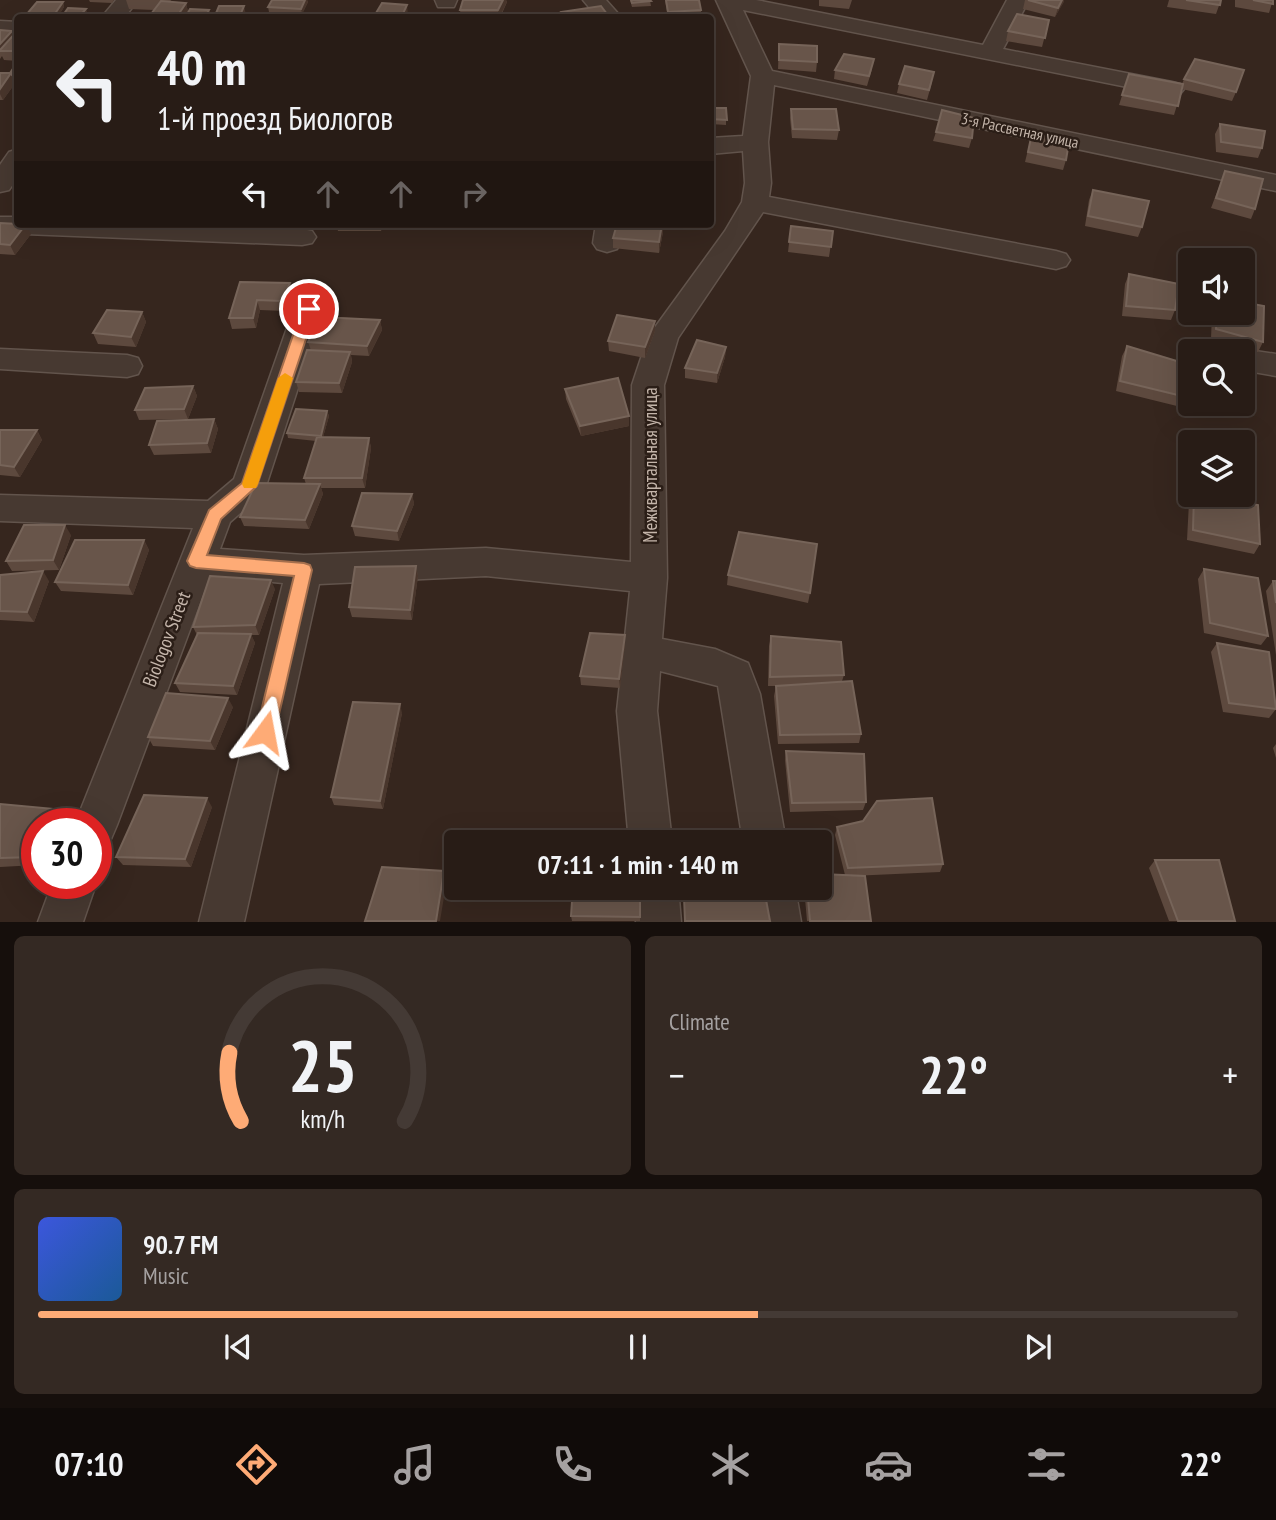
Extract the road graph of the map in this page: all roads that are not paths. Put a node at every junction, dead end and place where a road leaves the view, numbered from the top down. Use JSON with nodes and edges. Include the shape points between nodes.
{"nodes":[{"id":1,"x":127,"y":0,"type":"edge"},
{"id":2,"x":594,"y":0,"type":"edge"},
{"id":3,"x":1018,"y":0,"type":"edge"},
{"id":4,"x":727,"y":1,"type":"edge"},
{"id":5,"x":115,"y":14,"type":"edge"},
{"id":6,"x":607,"y":14,"type":"edge"},
{"id":7,"x":990,"y":52,"type":"junction"},
{"id":8,"x":763,"y":76,"type":"junction"},
{"id":9,"x":1173,"y":89,"type":"edge"},
{"id":10,"x":755,"y":142,"type":"junction"},
{"id":11,"x":714,"y":146,"type":"edge"},
{"id":12,"x":14,"y":163,"type":"edge"},
{"id":13,"x":1276,"y":183,"type":"edge"},
{"id":14,"x":0,"y":184,"type":"edge"},
{"id":15,"x":755,"y":202,"type":"junction"},
{"id":16,"x":76,"y":228,"type":"edge"},
{"id":17,"x":302,"y":237,"type":"dead end"},
{"id":18,"x":1056,"y":260,"type":"dead end"},
{"id":19,"x":309,"y":309,"type":"dead end"},
{"id":20,"x":0,"y":359,"type":"edge"},
{"id":21,"x":1255,"y":361,"type":"edge"},
{"id":22,"x":1276,"y":365,"type":"edge"},
{"id":23,"x":127,"y":366,"type":"dead end"},
{"id":24,"x":0,"y":508,"type":"edge"},
{"id":25,"x":215,"y":515,"type":"junction"},
{"id":26,"x":196,"y":561,"type":"junction"},
{"id":27,"x":304,"y":570,"type":"junction"},
{"id":28,"x":649,"y":578,"type":"junction"},
{"id":29,"x":641,"y":651,"type":"junction"},
{"id":30,"x":102,"y":808,"type":"edge"},
{"id":31,"x":650,"y":830,"type":"edge"},
{"id":32,"x":763,"y":830,"type":"edge"},
{"id":33,"x":68,"y":899,"type":"edge"},
{"id":34,"x":657,"y":900,"type":"edge"},
{"id":35,"x":775,"y":900,"type":"edge"},
{"id":36,"x":60,"y":922,"type":"edge"},
{"id":37,"x":221,"y":922,"type":"edge"},
{"id":38,"x":659,"y":922,"type":"edge"},
{"id":39,"x":779,"y":922,"type":"edge"}],
"edges":[{"from":1,"to":5,"type":"street"},
{"from":2,"to":6,"type":"street"},
{"from":3,"to":7,"type":"street"},
{"from":4,"to":7,"type":"street"},
{"from":4,"to":8,"type":"street"},
{"from":7,"to":9,"type":"street"},
{"from":8,"to":10,"type":"street","name":"Межквартальная улица"},
{"from":8,"to":13,"type":"street","name":"3-я Рассветная улица"},
{"from":10,"to":11,"type":"street"},
{"from":10,"to":15,"type":"street","name":"Межквартальная улица"},
{"from":12,"to":14,"type":"street"},
{"from":15,"to":18,"type":"street"},
{"from":15,"to":28,"type":"street","name":"Межквартальная улица","via":[[663,337],[648,385]]},
{"from":16,"to":17,"type":"street"},
{"from":19,"to":25,"type":"street","name":"Biologov Street","via":[[249,486]]},
{"from":20,"to":23,"type":"street"},
{"from":21,"to":22,"type":"street"},
{"from":24,"to":25,"type":"street"},
{"from":25,"to":26,"type":"street","name":"Biologov Street"},
{"from":26,"to":27,"type":"street"},
{"from":26,"to":30,"type":"street","name":"Biologov Street"},
{"from":27,"to":28,"type":"street","via":[[486,562]]},
{"from":27,"to":37,"type":"street"},
{"from":28,"to":29,"type":"street","name":"Межквартальная улица"},
{"from":29,"to":31,"type":"street","name":"Межквартальная улица","via":[[637,711]]},
{"from":29,"to":32,"type":"street","via":[[715,666],[734,675]]},
{"from":33,"to":36,"type":"street"},
{"from":34,"to":38,"type":"street"},
{"from":35,"to":39,"type":"street"}]}
